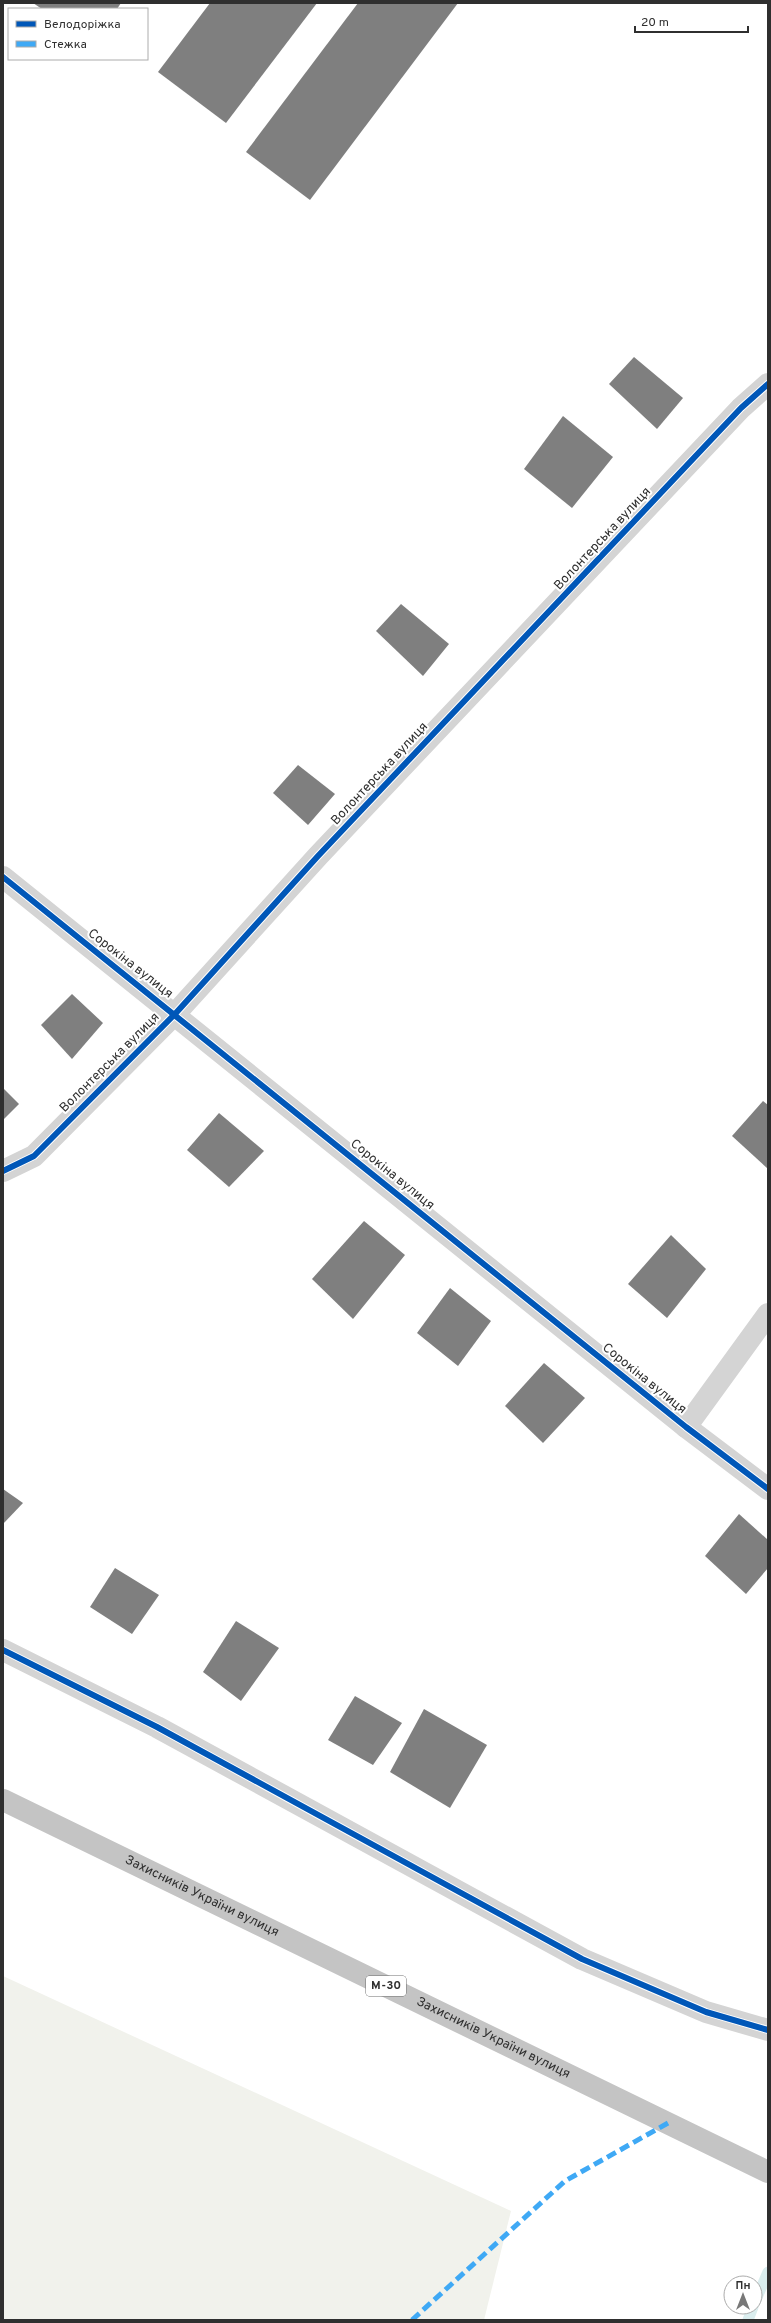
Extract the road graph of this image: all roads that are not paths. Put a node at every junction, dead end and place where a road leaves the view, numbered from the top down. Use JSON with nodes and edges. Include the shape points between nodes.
{"nodes":[{"id":1,"x":768,"y":384,"type":"edge"},
{"id":2,"x":3,"y":877,"type":"edge"},
{"id":3,"x":175,"y":1014,"type":"junction"},
{"id":4,"x":3,"y":1171,"type":"edge"},
{"id":5,"x":768,"y":1314,"type":"edge"},
{"id":6,"x":686,"y":1427,"type":"junction"},
{"id":7,"x":768,"y":1489,"type":"edge"},
{"id":8,"x":3,"y":1650,"type":"edge"},
{"id":9,"x":3,"y":1800,"type":"edge"},
{"id":10,"x":768,"y":2030,"type":"edge"},
{"id":11,"x":768,"y":2172,"type":"edge"}],
"edges":[{"from":1,"to":3,"type":"street","name":"Волонтерська вулиця","via":[[741,408],[318,856]]},
{"from":2,"to":3,"type":"street","name":"Сорокіна вулиця"},
{"from":3,"to":4,"type":"street","name":"Волонтерська вулиця","via":[[34,1156]]},
{"from":3,"to":6,"type":"street","name":"Сорокіна вулиця"},
{"from":5,"to":6,"type":"street"},
{"from":6,"to":7,"type":"street","name":"Сорокіна вулиця"},
{"from":8,"to":10,"type":"street","via":[[157,1727],[582,1959],[706,2012]]},
{"from":9,"to":11,"type":"highway","name":"Захисників України вулиця","number":"М-30"}]}
